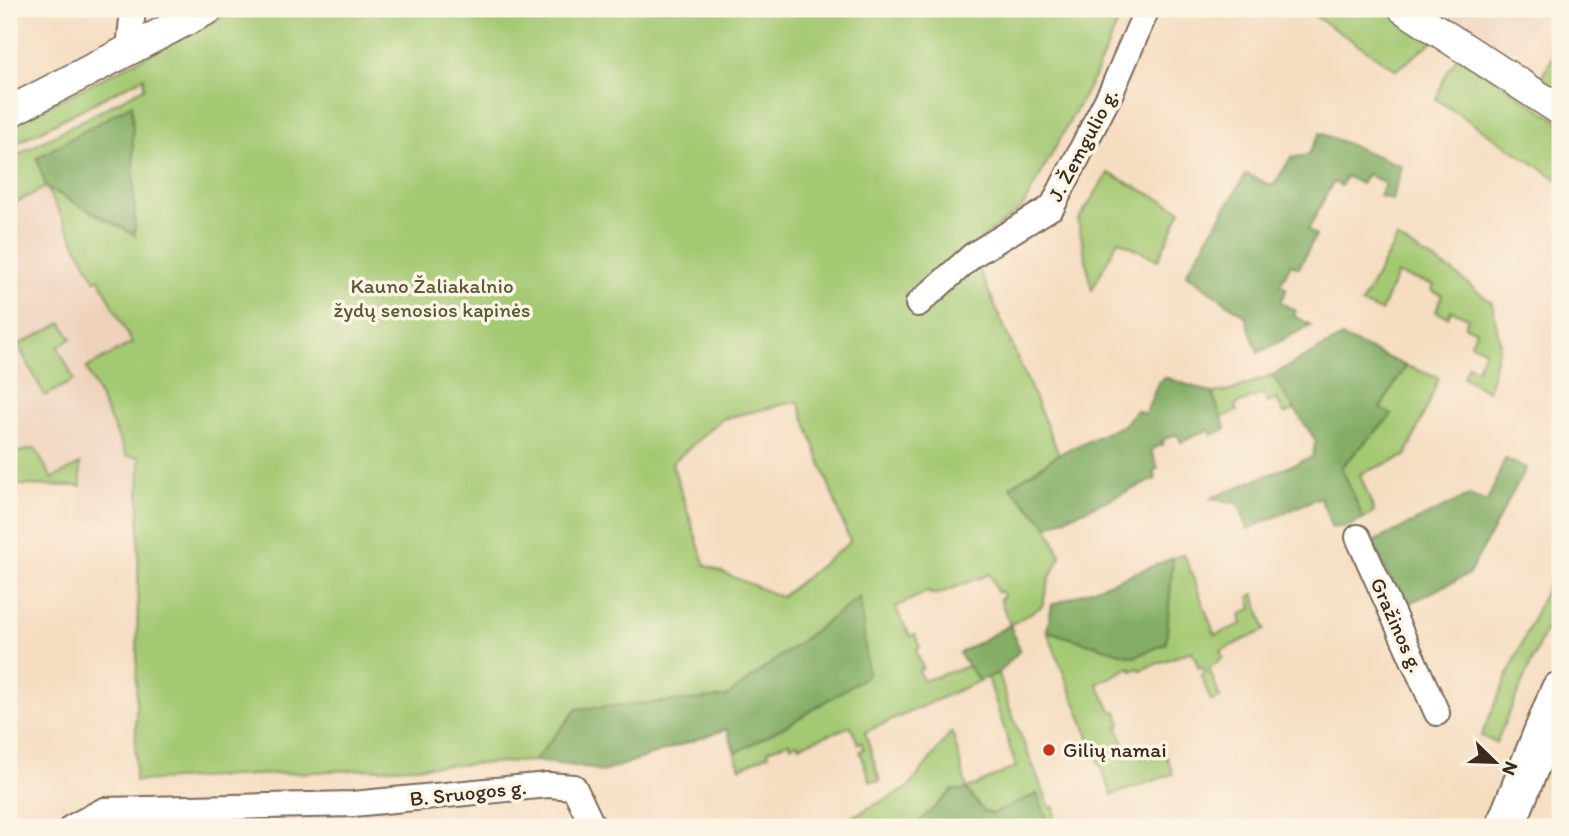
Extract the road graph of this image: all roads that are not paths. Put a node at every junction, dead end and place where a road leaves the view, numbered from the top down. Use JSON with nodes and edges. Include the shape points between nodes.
{"nodes":[{"id":1,"x":133,"y":9,"type":"edge"},
{"id":2,"x":208,"y":9,"type":"edge"},
{"id":3,"x":1147,"y":9,"type":"edge"},
{"id":4,"x":1410,"y":10,"type":"edge"},
{"id":5,"x":130,"y":49,"type":"junction"},
{"id":6,"x":1560,"y":110,"type":"edge"},
{"id":7,"x":9,"y":112,"type":"edge"},
{"id":8,"x":918,"y":304,"type":"dead end"},
{"id":9,"x":1358,"y":537,"type":"dead end"},
{"id":10,"x":1560,"y":691,"type":"edge"},
{"id":11,"x":1437,"y":713,"type":"dead end"},
{"id":12,"x":72,"y":827,"type":"edge"},
{"id":13,"x":593,"y":827,"type":"edge"},
{"id":14,"x":1504,"y":827,"type":"edge"}],
"edges":[{"from":1,"to":5,"type":"street"},
{"from":2,"to":5,"type":"street"},
{"from":3,"to":8,"type":"street","name":"J. Žemgulio g.","via":[[1052,207],[973,255]]},
{"from":4,"to":6,"type":"street"},
{"from":5,"to":7,"type":"street"},
{"from":9,"to":11,"type":"street","name":"Gražinos g."},
{"from":10,"to":14,"type":"main road"},
{"from":12,"to":13,"type":"street","name":"B. Sruogos g.","via":[[104,810],[353,804],[548,785],[574,787]]}]}
